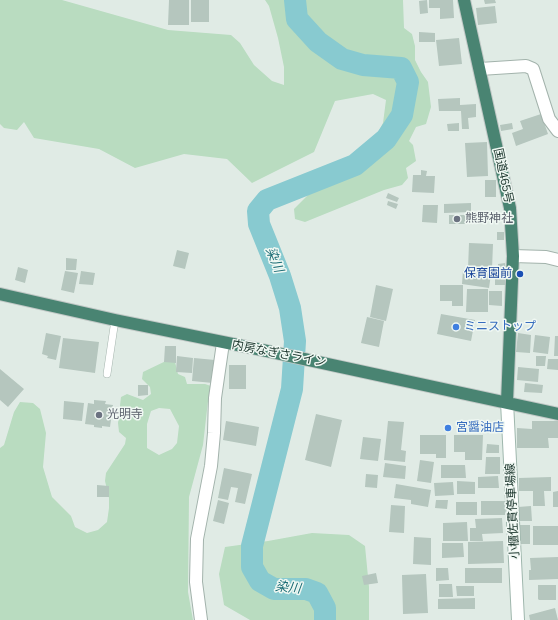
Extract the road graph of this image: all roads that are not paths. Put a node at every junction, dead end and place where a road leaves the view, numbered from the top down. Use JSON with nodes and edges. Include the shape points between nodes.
{"nodes":[{"id":1,"x":464,"y":0,"type":"edge"},
{"id":2,"x":480,"y":69,"type":"junction"},
{"id":3,"x":558,"y":131,"type":"edge"},
{"id":4,"x":513,"y":256,"type":"junction"},
{"id":5,"x":558,"y":260,"type":"edge"},
{"id":6,"x":0,"y":294,"type":"edge"},
{"id":7,"x":115,"y":320,"type":"junction"},
{"id":8,"x":223,"y":343,"type":"junction"},
{"id":9,"x":107,"y":374,"type":"dead end"},
{"id":10,"x":507,"y":402,"type":"junction"},
{"id":11,"x":558,"y":414,"type":"edge"},
{"id":12,"x":201,"y":620,"type":"edge"},
{"id":13,"x":518,"y":620,"type":"edge"}],
"edges":[{"from":1,"to":2,"type":"highway","name":"国道465号"},
{"from":2,"to":3,"type":"street","via":[[526,66],[533,69],[549,119]]},
{"from":2,"to":4,"type":"highway","name":"国道465号","via":[[510,208]]},
{"from":4,"to":5,"type":"street"},
{"from":4,"to":10,"type":"highway","name":"国道465号"},
{"from":6,"to":7,"type":"highway","name":"内房なぎさライン"},
{"from":7,"to":8,"type":"highway","name":"内房なぎさライン"},
{"from":7,"to":9,"type":"lane"},
{"from":8,"to":10,"type":"highway","name":"内房なぎさライン"},
{"from":8,"to":12,"type":"street","via":[[215,398],[212,466],[198,539],[196,582]]},
{"from":10,"to":11,"type":"highway","name":"内房なぎさライン"},
{"from":10,"to":13,"type":"street","name":"小櫃佐貫停車場線"}]}
